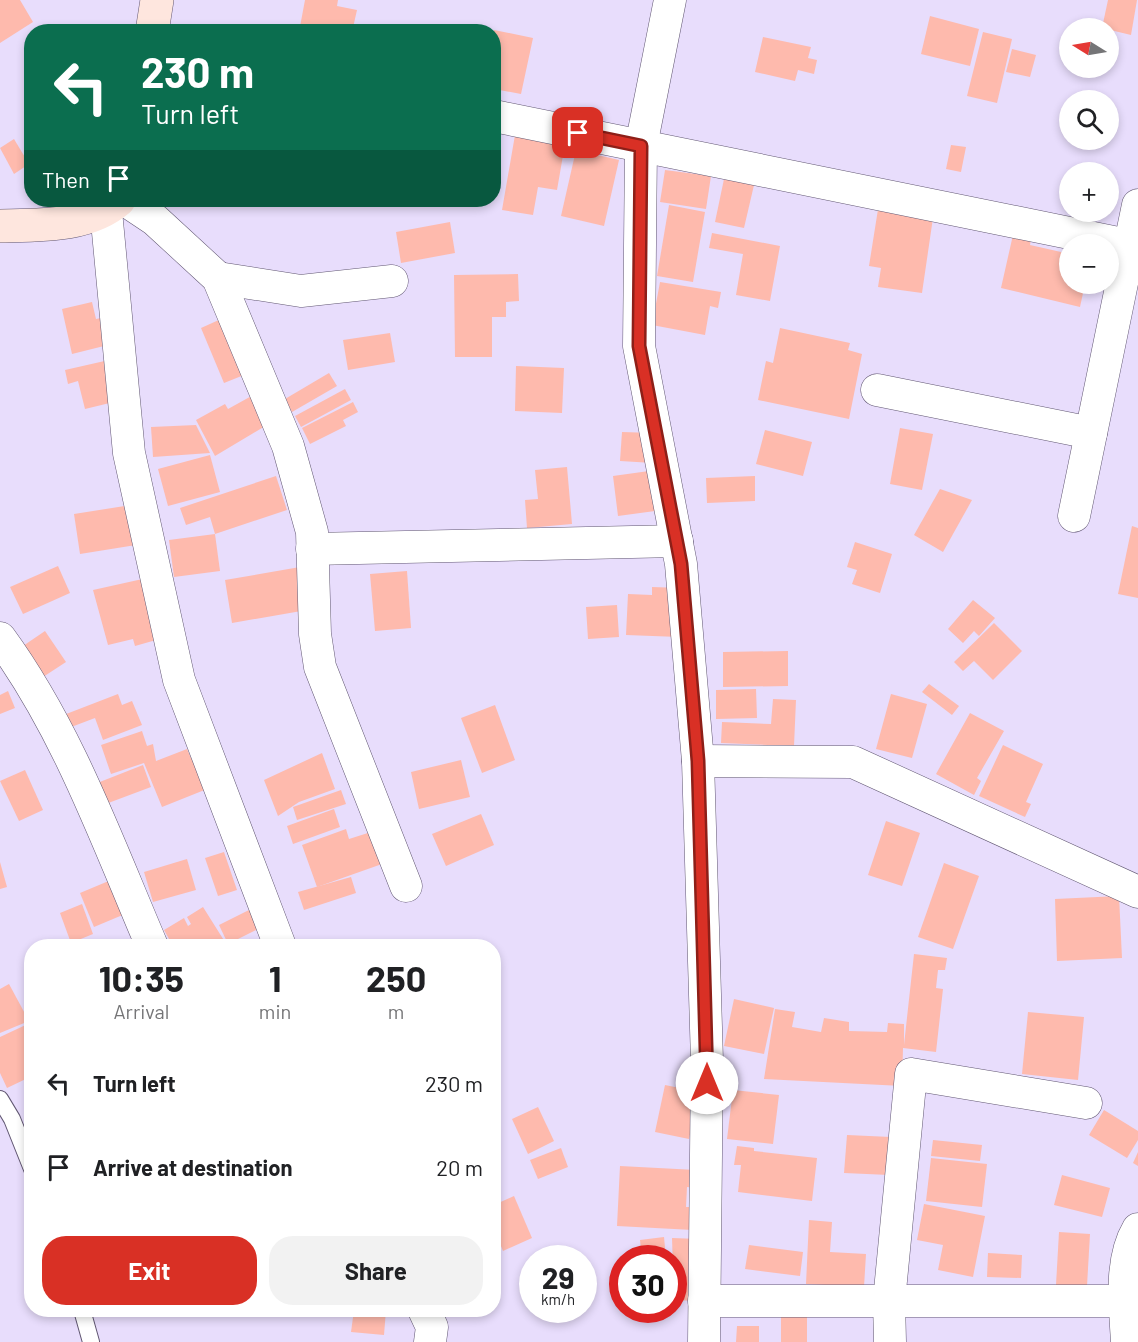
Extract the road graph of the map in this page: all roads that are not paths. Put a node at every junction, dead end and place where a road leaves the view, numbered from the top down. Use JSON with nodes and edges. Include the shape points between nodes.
{"nodes":[{"id":1,"x":157,"y":0,"type":"edge"},
{"id":2,"x":670,"y":0,"type":"edge"},
{"id":3,"x":153,"y":24,"type":"edge"},
{"id":4,"x":501,"y":117,"type":"edge"},
{"id":5,"x":641,"y":146,"type":"junction"},
{"id":6,"x":1138,"y":205,"type":"edge"},
{"id":7,"x":105,"y":207,"type":"edge"},
{"id":8,"x":117,"y":207,"type":"edge"},
{"id":9,"x":126,"y":207,"type":"edge"},
{"id":10,"x":0,"y":226,"type":"edge"},
{"id":11,"x":1134,"y":247,"type":"edge"},
{"id":12,"x":218,"y":278,"type":"junction"},
{"id":13,"x":392,"y":281,"type":"dead end"},
{"id":14,"x":877,"y":390,"type":"dead end"},
{"id":15,"x":1091,"y":433,"type":"junction"},
{"id":16,"x":1074,"y":516,"type":"dead end"},
{"id":17,"x":677,"y":541,"type":"junction"},
{"id":18,"x":312,"y":549,"type":"junction"},
{"id":19,"x":0,"y":638,"type":"edge"},
{"id":20,"x":698,"y":761,"type":"junction"},
{"id":21,"x":406,"y":886,"type":"dead end"},
{"id":22,"x":1138,"y":892,"type":"edge"},
{"id":23,"x":149,"y":939,"type":"edge"},
{"id":24,"x":277,"y":939,"type":"edge"},
{"id":25,"x":0,"y":1099,"type":"edge"},
{"id":26,"x":1086,"y":1103,"type":"dead end"},
{"id":27,"x":24,"y":1149,"type":"edge"},
{"id":28,"x":1138,"y":1229,"type":"edge"},
{"id":29,"x":704,"y":1301,"type":"junction"},
{"id":30,"x":889,"y":1301,"type":"junction"},
{"id":31,"x":1124,"y":1301,"type":"junction"},
{"id":32,"x":84,"y":1317,"type":"edge"},
{"id":33,"x":427,"y":1317,"type":"edge"},
{"id":34,"x":91,"y":1342,"type":"edge"},
{"id":35,"x":430,"y":1342,"type":"edge"},
{"id":36,"x":704,"y":1342,"type":"edge"},
{"id":37,"x":890,"y":1342,"type":"edge"},
{"id":38,"x":1127,"y":1342,"type":"edge"}],
"edges":[{"from":1,"to":3,"type":"street"},
{"from":2,"to":5,"type":"street"},
{"from":4,"to":5,"type":"street"},
{"from":5,"to":11,"type":"street"},
{"from":5,"to":17,"type":"street","via":[[639,346]]},
{"from":6,"to":11,"type":"street"},
{"from":7,"to":10,"type":"street","via":[[55,224]]},
{"from":8,"to":24,"type":"street","via":[[129,453],[179,680]]},
{"from":9,"to":12,"type":"street","via":[[155,220]]},
{"from":11,"to":15,"type":"street"},
{"from":12,"to":13,"type":"street","via":[[301,291]]},
{"from":12,"to":18,"type":"street","via":[[288,446],[312,532]]},
{"from":14,"to":15,"type":"street"},
{"from":15,"to":16,"type":"street"},
{"from":17,"to":18,"type":"street"},
{"from":17,"to":20,"type":"street"},
{"from":18,"to":21,"type":"street","via":[[320,667]]},
{"from":19,"to":23,"type":"street","via":[[29,678],[76,767]]},
{"from":20,"to":22,"type":"street","via":[[853,762]]},
{"from":20,"to":29,"type":"street","via":[[707,1061]]},
{"from":25,"to":27,"type":"lane"},
{"from":26,"to":30,"type":"street","via":[[911,1074]]},
{"from":28,"to":31,"type":"street","via":[[1128,1245]]},
{"from":29,"to":30,"type":"street"},
{"from":29,"to":36,"type":"street"},
{"from":30,"to":31,"type":"street"},
{"from":30,"to":37,"type":"street"},
{"from":31,"to":38,"type":"street"},
{"from":32,"to":34,"type":"lane"},
{"from":33,"to":35,"type":"street","via":[[432,1327]]}]}
